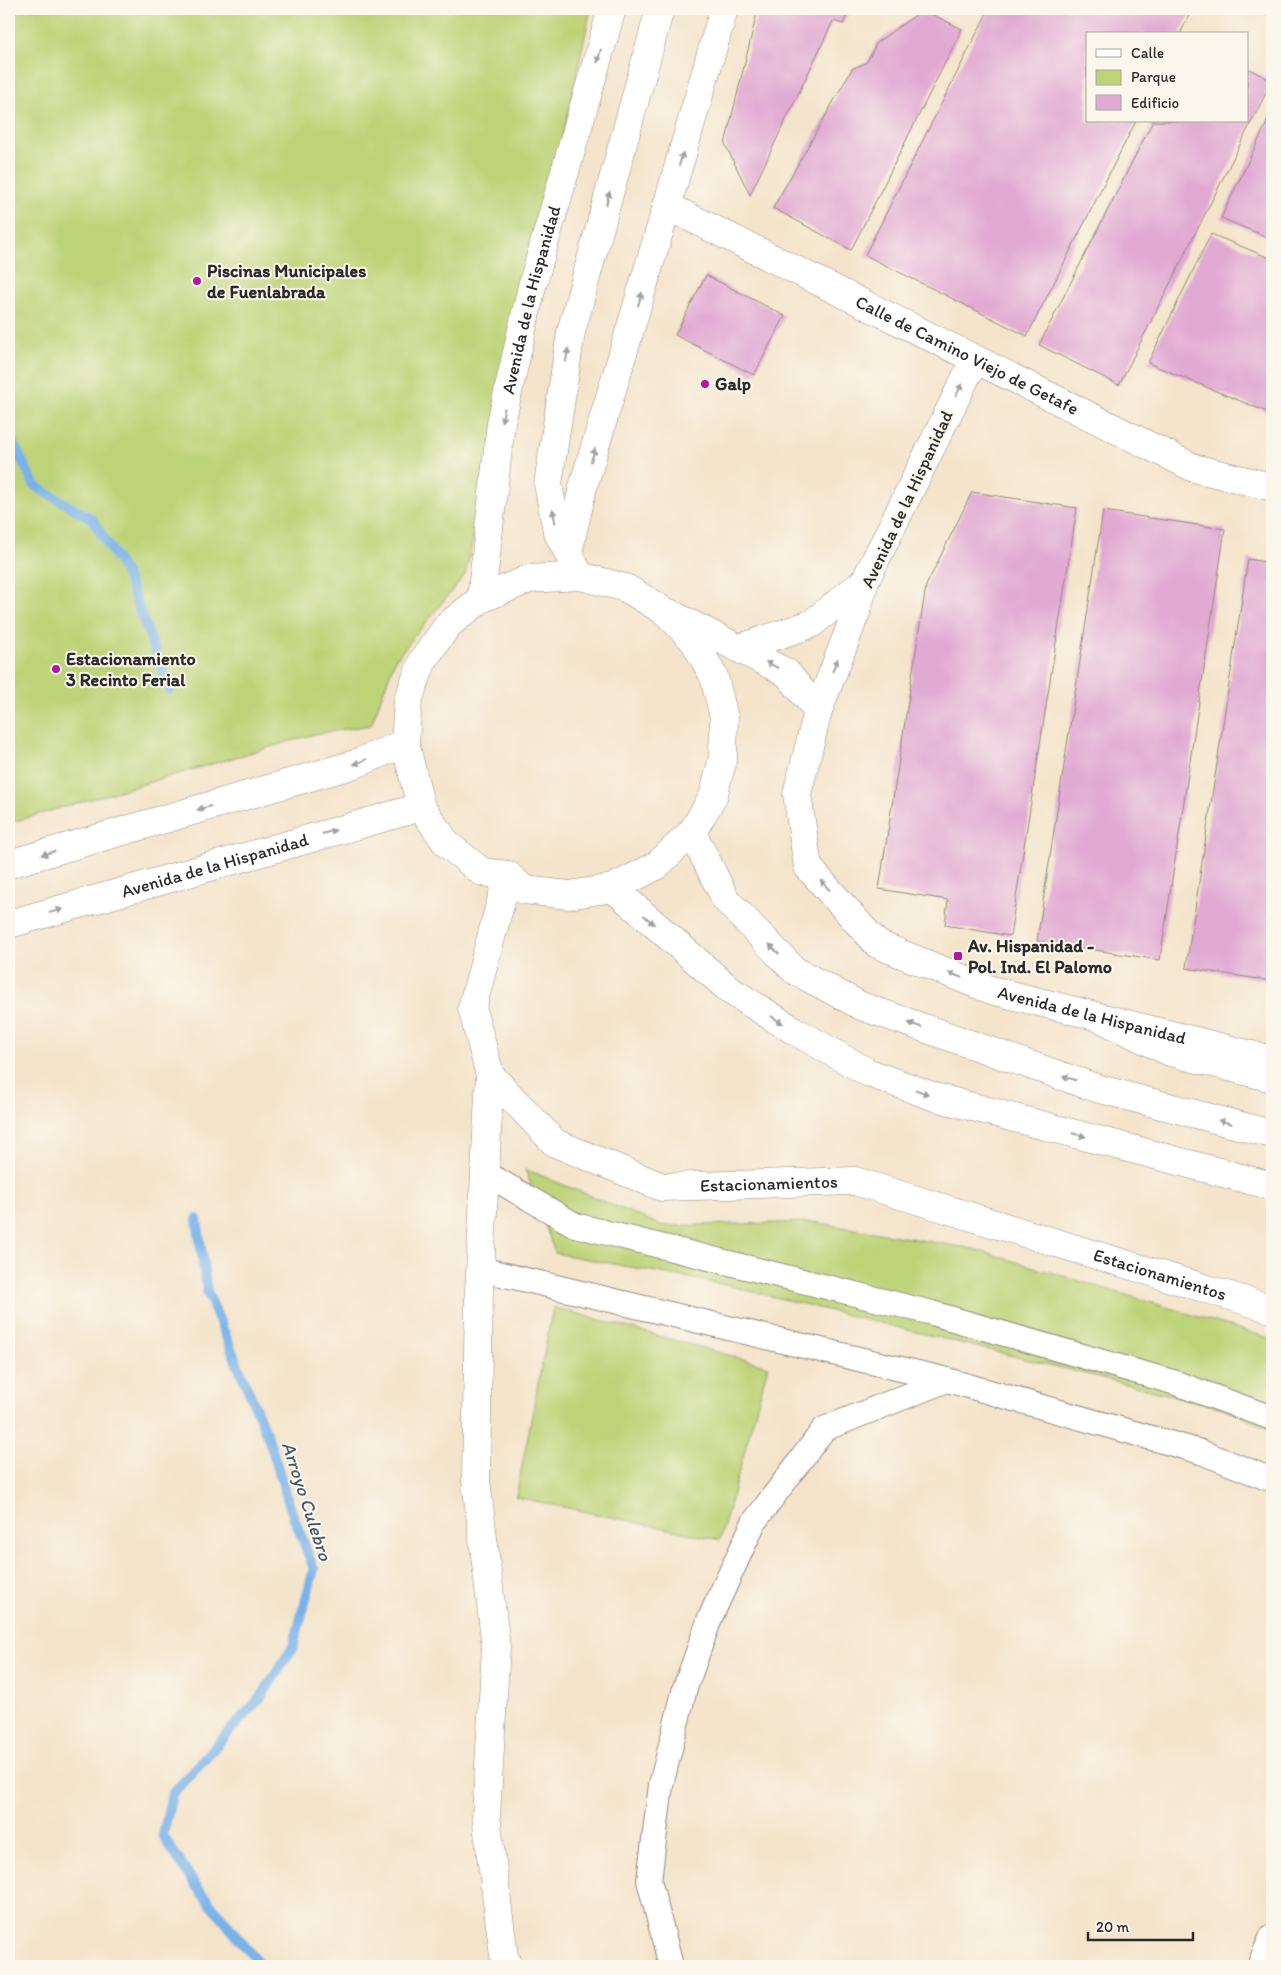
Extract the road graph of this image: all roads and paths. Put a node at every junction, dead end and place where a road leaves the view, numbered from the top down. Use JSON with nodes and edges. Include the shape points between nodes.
{"nodes":[{"id":1,"x":612,"y":9,"type":"edge"},
{"id":2,"x":660,"y":9,"type":"edge"},
{"id":3,"x":724,"y":9,"type":"edge"},
{"id":4,"x":667,"y":206,"type":"junction"},
{"id":5,"x":975,"y":359,"type":"junction"},
{"id":6,"x":1272,"y":488,"type":"edge"},
{"id":7,"x":574,"y":564,"type":"junction"},
{"id":8,"x":865,"y":581,"type":"junction"},
{"id":9,"x":481,"y":599,"type":"junction"},
{"id":10,"x":666,"y":612,"type":"junction"},
{"id":11,"x":740,"y":648,"type":"junction"},
{"id":12,"x":818,"y":711,"type":"junction"},
{"id":13,"x":404,"y":743,"type":"junction"},
{"id":14,"x":421,"y":807,"type":"junction"},
{"id":15,"x":692,"y":832,"type":"junction"},
{"id":16,"x":9,"y":864,"type":"edge"},
{"id":17,"x":508,"y":875,"type":"junction"},
{"id":18,"x":613,"y":888,"type":"junction"},
{"id":19,"x":9,"y":924,"type":"edge"},
{"id":20,"x":1095,"y":1016,"type":"junction"},
{"id":21,"x":1272,"y":1060,"type":"edge"},
{"id":22,"x":490,"y":1075,"type":"junction"},
{"id":23,"x":1272,"y":1078,"type":"edge"},
{"id":24,"x":1272,"y":1134,"type":"edge"},
{"id":25,"x":485,"y":1173,"type":"junction"},
{"id":26,"x":1272,"y":1186,"type":"edge"},
{"id":27,"x":480,"y":1269,"type":"junction"},
{"id":28,"x":1272,"y":1309,"type":"edge"},
{"id":29,"x":947,"y":1380,"type":"junction"},
{"id":30,"x":1272,"y":1418,"type":"edge"},
{"id":31,"x":1272,"y":1480,"type":"edge"},
{"id":32,"x":1272,"y":1936,"type":"edge"},
{"id":33,"x":508,"y":1966,"type":"edge"},
{"id":34,"x":671,"y":1966,"type":"edge"},
{"id":35,"x":1259,"y":1966,"type":"edge"}],
"edges":[{"from":1,"to":9,"type":"main road","name":"Avenida de la Hispanidad","one_way":true,"via":[[532,286],[502,423]]},
{"from":7,"to":2,"type":"main road","one_way":true,"via":[[557,531],[548,484],[571,332]]},
{"from":4,"to":3,"type":"main road","one_way":true},
{"from":4,"to":5,"type":"main road","name":"Calle de Camino Viejo de Getafe"},
{"from":7,"to":4,"type":"main road","one_way":true,"via":[[583,487]]},
{"from":5,"to":6,"type":"main road","name":"Calle de Camino Viejo de Getafe","via":[[1194,468]]},
{"from":8,"to":5,"type":"main road","name":"Avenida de la Hispanidad","one_way":true},
{"from":7,"to":9,"type":"main road"},
{"from":7,"to":10,"type":"main road","via":[[626,588]]},
{"from":8,"to":11,"type":"main road","via":[[811,624]]},
{"from":12,"to":8,"type":"main road","name":"Avenida de la Hispanidad","one_way":true},
{"from":9,"to":13,"type":"main road","via":[[448,625],[423,660],[408,700]]},
{"from":10,"to":11,"type":"main road"},
{"from":10,"to":15,"type":"main road","via":[[694,641],[714,677],[724,717],[723,758],[719,774],[712,797]]},
{"from":12,"to":11,"type":"main road","one_way":true,"via":[[787,672]]},
{"from":20,"to":12,"type":"main road","name":"Avenida de la Hispanidad","one_way":true,"via":[[991,990],[877,944],[808,866],[797,794]]},
{"from":13,"to":14,"type":"main road"},
{"from":13,"to":16,"type":"main road","one_way":true,"via":[[355,764]]},
{"from":14,"to":17,"type":"main road","via":[[447,844],[482,872]]},
{"from":19,"to":14,"type":"main road","name":"Avenida de la Hispanidad","one_way":true},
{"from":15,"to":18,"type":"main road","via":[[656,866]]},
{"from":24,"to":15,"type":"main road","one_way":true,"via":[[1096,1088],[861,1006],[794,970],[726,900]]},
{"from":17,"to":18,"type":"main road","via":[[524,890],[568,895]]},
{"from":17,"to":22,"type":"main road","name":"Estacionamientos","via":[[472,1008]]},
{"from":18,"to":26,"type":"main road","one_way":true,"via":[[731,991],[869,1073],[935,1097]]},
{"from":20,"to":21,"type":"main road","name":"Avenida de la Hispanidad"},
{"from":20,"to":23,"type":"main road","via":[[1170,1052]]},
{"from":22,"to":25,"type":"main road"},
{"from":22,"to":28,"type":"main road","name":"Estacionamientos","via":[[555,1143],[662,1187],[854,1181]]},
{"from":25,"to":27,"type":"main road"},
{"from":25,"to":30,"type":"street","via":[[575,1225],[932,1313],[1176,1383]]},
{"from":27,"to":29,"type":"street"},
{"from":27,"to":33,"type":"main road","via":[[476,1480],[496,1647],[486,1816],[504,1956]]},
{"from":29,"to":31,"type":"street","via":[[1201,1452]]},
{"from":29,"to":34,"type":"street","via":[[824,1429],[754,1522],[710,1618],[688,1679],[661,1785],[649,1880]]},
{"from":32,"to":35,"type":"street"}]}
